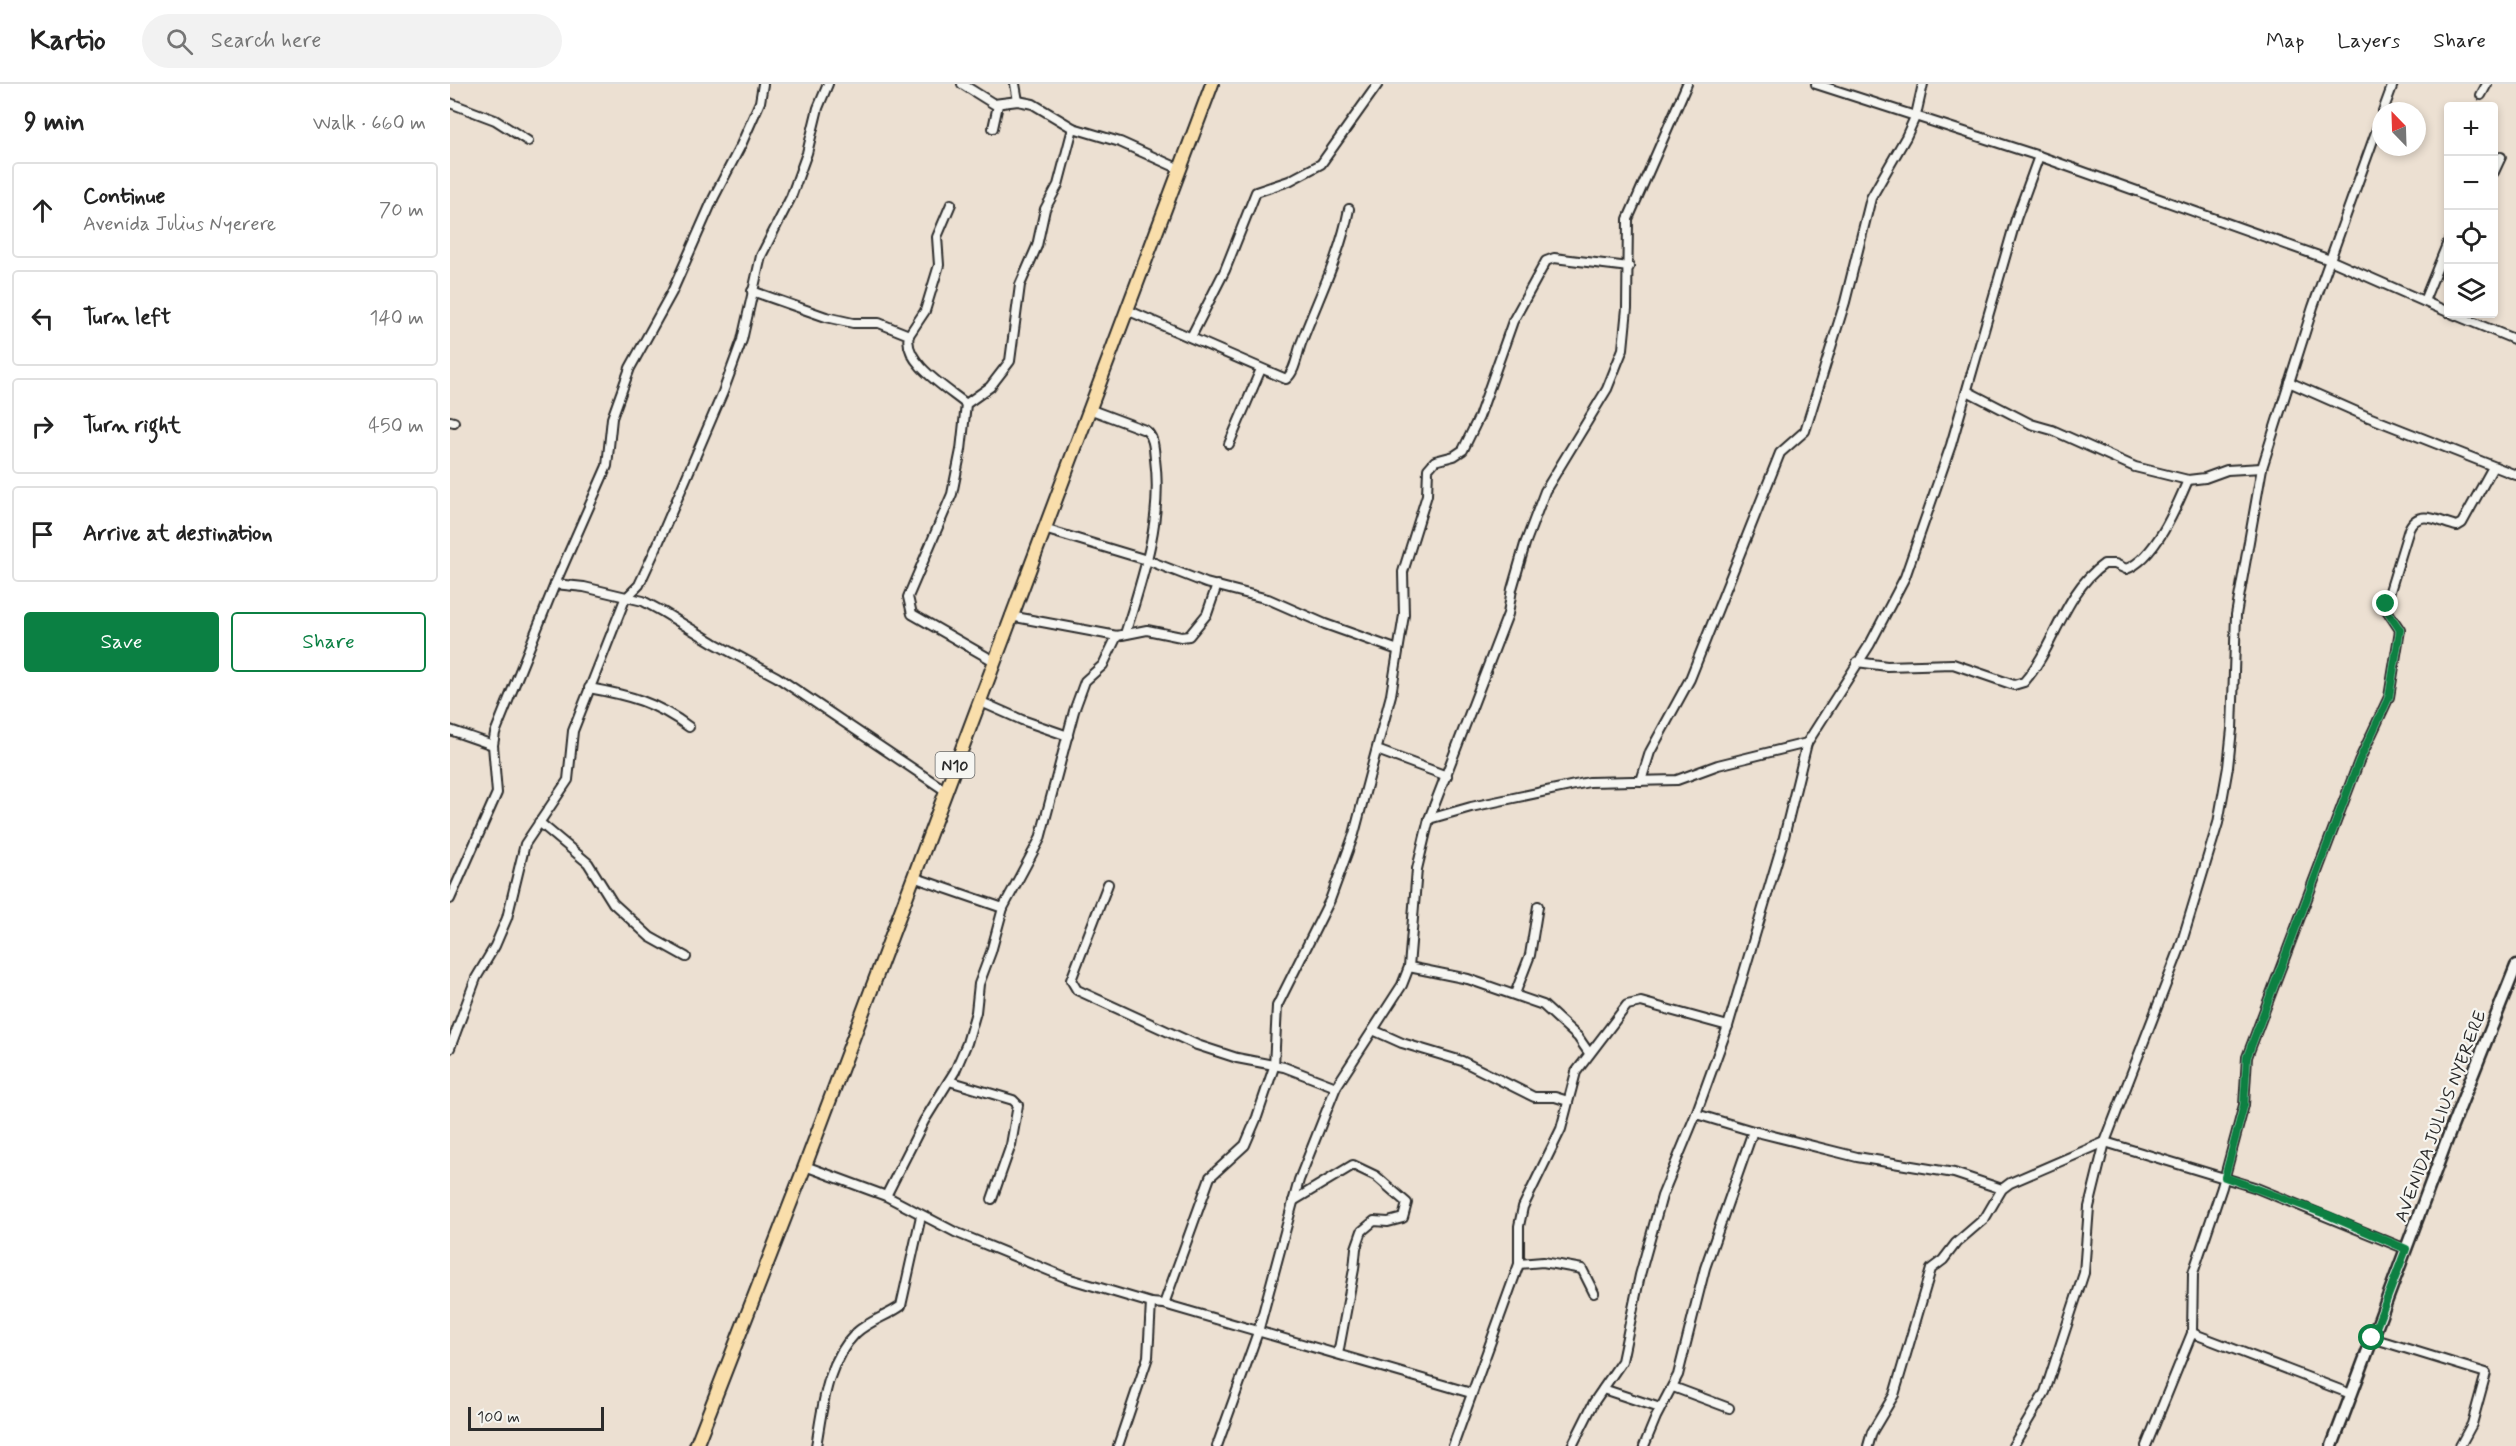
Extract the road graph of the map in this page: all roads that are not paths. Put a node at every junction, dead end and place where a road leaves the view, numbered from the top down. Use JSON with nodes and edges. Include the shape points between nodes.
{"nodes":[{"id":1,"x":763,"y":84,"type":"edge"},
{"id":2,"x":828,"y":84,"type":"edge"},
{"id":3,"x":962,"y":84,"type":"edge"},
{"id":4,"x":1015,"y":84,"type":"edge"},
{"id":5,"x":1212,"y":84,"type":"edge"},
{"id":6,"x":1378,"y":84,"type":"edge"},
{"id":7,"x":1687,"y":84,"type":"edge"},
{"id":8,"x":1816,"y":84,"type":"edge"},
{"id":9,"x":1923,"y":84,"type":"edge"},
{"id":10,"x":2393,"y":84,"type":"edge"},
{"id":11,"x":2487,"y":84,"type":"edge"},
{"id":12,"x":2481,"y":95,"type":"dead end"},
{"id":13,"x":1018,"y":101,"type":"junction"},
{"id":14,"x":2387,"y":102,"type":"edge"},
{"id":15,"x":450,"y":103,"type":"edge"},
{"id":16,"x":998,"y":105,"type":"junction"},
{"id":17,"x":1916,"y":115,"type":"junction"},
{"id":18,"x":993,"y":128,"type":"dead end"},
{"id":19,"x":1073,"y":128,"type":"junction"},
{"id":20,"x":528,"y":141,"type":"dead end"},
{"id":21,"x":2372,"y":143,"type":"edge"},
{"id":22,"x":2039,"y":156,"type":"junction"},
{"id":23,"x":2501,"y":157,"type":"dead end"},
{"id":24,"x":2498,"y":163,"type":"edge"},
{"id":25,"x":1180,"y":169,"type":"junction"},
{"id":26,"x":951,"y":204,"type":"dead end"},
{"id":27,"x":1349,"y":208,"type":"dead end"},
{"id":28,"x":2444,"y":252,"type":"edge"},
{"id":29,"x":2330,"y":260,"type":"junction"},
{"id":30,"x":1629,"y":267,"type":"junction"},
{"id":31,"x":752,"y":291,"type":"junction"},
{"id":32,"x":2424,"y":301,"type":"junction"},
{"id":33,"x":1128,"y":310,"type":"junction"},
{"id":34,"x":2444,"y":310,"type":"edge"},
{"id":35,"x":2463,"y":318,"type":"edge"},
{"id":36,"x":909,"y":335,"type":"junction"},
{"id":37,"x":1191,"y":337,"type":"junction"},
{"id":38,"x":2516,"y":340,"type":"edge"},
{"id":39,"x":1261,"y":369,"type":"junction"},
{"id":40,"x":2289,"y":381,"type":"junction"},
{"id":41,"x":1967,"y":391,"type":"junction"},
{"id":42,"x":966,"y":404,"type":"junction"},
{"id":43,"x":1089,"y":409,"type":"junction"},
{"id":44,"x":1229,"y":444,"type":"dead end"},
{"id":45,"x":2493,"y":467,"type":"junction"},
{"id":46,"x":2262,"y":468,"type":"junction"},
{"id":47,"x":2516,"y":475,"type":"edge"},
{"id":48,"x":2188,"y":480,"type":"junction"},
{"id":49,"x":1044,"y":529,"type":"junction"},
{"id":50,"x":1147,"y":560,"type":"junction"},
{"id":51,"x":555,"y":584,"type":"junction"},
{"id":52,"x":1217,"y":585,"type":"junction"},
{"id":53,"x":625,"y":599,"type":"junction"},
{"id":54,"x":1010,"y":616,"type":"junction"},
{"id":55,"x":1121,"y":635,"type":"junction"},
{"id":56,"x":1398,"y":650,"type":"junction"},
{"id":57,"x":994,"y":660,"type":"junction"},
{"id":58,"x":1857,"y":662,"type":"junction"},
{"id":59,"x":589,"y":688,"type":"junction"},
{"id":60,"x":979,"y":701,"type":"junction"},
{"id":61,"x":689,"y":727,"type":"dead end"},
{"id":62,"x":450,"y":730,"type":"edge"},
{"id":63,"x":1068,"y":736,"type":"junction"},
{"id":64,"x":1807,"y":743,"type":"junction"},
{"id":65,"x":493,"y":745,"type":"junction"},
{"id":66,"x":1377,"y":750,"type":"junction"},
{"id":67,"x":1447,"y":776,"type":"junction"},
{"id":68,"x":1641,"y":781,"type":"junction"},
{"id":69,"x":946,"y":791,"type":"junction"},
{"id":70,"x":1429,"y":819,"type":"junction"},
{"id":71,"x":539,"y":822,"type":"junction"},
{"id":72,"x":913,"y":877,"type":"junction"},
{"id":73,"x":1108,"y":884,"type":"dead end"},
{"id":74,"x":450,"y":899,"type":"edge"},
{"id":75,"x":1538,"y":906,"type":"dead end"},
{"id":76,"x":1003,"y":908,"type":"junction"},
{"id":77,"x":686,"y":957,"type":"dead end"},
{"id":78,"x":2516,"y":966,"type":"edge"},
{"id":79,"x":1409,"y":967,"type":"junction"},
{"id":80,"x":1515,"y":994,"type":"junction"},
{"id":81,"x":1728,"y":1026,"type":"junction"},
{"id":82,"x":1373,"y":1030,"type":"junction"},
{"id":83,"x":450,"y":1048,"type":"edge"},
{"id":84,"x":1589,"y":1053,"type":"junction"},
{"id":85,"x":1274,"y":1067,"type":"junction"},
{"id":86,"x":949,"y":1082,"type":"junction"},
{"id":87,"x":1336,"y":1087,"type":"junction"},
{"id":88,"x":1568,"y":1101,"type":"junction"},
{"id":89,"x":1696,"y":1114,"type":"junction"},
{"id":90,"x":1753,"y":1131,"type":"junction"},
{"id":91,"x":2105,"y":1142,"type":"junction"},
{"id":92,"x":805,"y":1166,"type":"junction"},
{"id":93,"x":2225,"y":1177,"type":"junction"},
{"id":94,"x":2002,"y":1189,"type":"junction"},
{"id":95,"x":886,"y":1196,"type":"junction"},
{"id":96,"x":992,"y":1199,"type":"dead end"},
{"id":97,"x":1293,"y":1201,"type":"junction"},
{"id":98,"x":921,"y":1216,"type":"junction"},
{"id":99,"x":2406,"y":1249,"type":"junction"},
{"id":100,"x":1519,"y":1264,"type":"junction"},
{"id":101,"x":1594,"y":1293,"type":"dead end"},
{"id":102,"x":1151,"y":1303,"type":"junction"},
{"id":103,"x":1164,"y":1304,"type":"junction"},
{"id":104,"x":1258,"y":1332,"type":"junction"},
{"id":105,"x":2192,"y":1333,"type":"junction"},
{"id":106,"x":2372,"y":1338,"type":"junction"},
{"id":107,"x":1338,"y":1354,"type":"junction"},
{"id":108,"x":1673,"y":1387,"type":"junction"},
{"id":109,"x":1603,"y":1389,"type":"junction"},
{"id":110,"x":1471,"y":1393,"type":"junction"},
{"id":111,"x":2351,"y":1394,"type":"junction"},
{"id":112,"x":1660,"y":1408,"type":"junction"},
{"id":113,"x":1729,"y":1408,"type":"dead end"},
{"id":114,"x":696,"y":1446,"type":"edge"},
{"id":115,"x":816,"y":1446,"type":"edge"},
{"id":116,"x":1118,"y":1446,"type":"edge"},
{"id":117,"x":1217,"y":1446,"type":"edge"},
{"id":118,"x":1453,"y":1446,"type":"edge"},
{"id":119,"x":1572,"y":1446,"type":"edge"},
{"id":120,"x":1644,"y":1446,"type":"edge"},
{"id":121,"x":1868,"y":1446,"type":"edge"},
{"id":122,"x":2013,"y":1446,"type":"edge"},
{"id":123,"x":2146,"y":1446,"type":"edge"},
{"id":124,"x":2332,"y":1446,"type":"edge"},
{"id":125,"x":2460,"y":1446,"type":"edge"}],
"edges":[{"from":1,"to":51,"type":"street","via":[[760,102],[741,145],[672,292],[630,368],[612,418],[607,466]]},
{"from":2,"to":31,"type":"street","via":[[791,197],[761,256]]},
{"from":3,"to":16,"type":"street"},
{"from":4,"to":13,"type":"street"},
{"from":5,"to":25,"type":"main road","number":"N10"},
{"from":6,"to":37,"type":"street","via":[[1320,165],[1289,182],[1256,192],[1225,270]]},
{"from":7,"to":30,"type":"street","via":[[1628,219]]},
{"from":8,"to":17,"type":"street"},
{"from":9,"to":17,"type":"street"},
{"from":10,"to":14,"type":"street"},
{"from":11,"to":12,"type":"street"},
{"from":13,"to":16,"type":"street"},
{"from":13,"to":19,"type":"street","via":[[1038,106]]},
{"from":15,"to":20,"type":"street","via":[[495,120]]},
{"from":16,"to":18,"type":"street"},
{"from":17,"to":22,"type":"street"},
{"from":17,"to":68,"type":"street","via":[[1871,198],[1845,302],[1805,431],[1780,453],[1690,679],[1650,752]]},
{"from":19,"to":25,"type":"street","via":[[1120,142]]},
{"from":19,"to":42,"type":"street","via":[[1058,185],[1045,209],[1037,246],[1020,285],[1010,361],[990,387]]},
{"from":21,"to":29,"type":"street"},
{"from":22,"to":29,"type":"street"},
{"from":22,"to":41,"type":"street","via":[[2016,219]]},
{"from":23,"to":24,"type":"street"},
{"from":25,"to":33,"type":"main road","number":"N10"},
{"from":26,"to":36,"type":"street","via":[[937,237],[939,265],[925,311]]},
{"from":27,"to":39,"type":"street","via":[[1334,266],[1291,375],[1286,379]]},
{"from":28,"to":32,"type":"street"},
{"from":29,"to":32,"type":"street"},
{"from":29,"to":40,"type":"street"},
{"from":30,"to":56,"type":"street","via":[[1554,258],[1546,261],[1513,321],[1463,450],[1434,461],[1428,469],[1427,495],[1403,572],[1404,615]]},
{"from":30,"to":67,"type":"street","via":[[1623,349],[1607,389],[1545,491],[1525,544],[1508,614]]},
{"from":31,"to":36,"type":"street","via":[[826,317],[879,323]]},
{"from":31,"to":53,"type":"street","via":[[742,340],[723,392],[653,556],[639,585]]},
{"from":32,"to":34,"type":"street"},
{"from":33,"to":37,"type":"street"},
{"from":33,"to":43,"type":"main road","number":"N10"},
{"from":35,"to":38,"type":"street"},
{"from":36,"to":42,"type":"street","via":[[912,356]]},
{"from":37,"to":39,"type":"street"},
{"from":39,"to":44,"type":"street"},
{"from":40,"to":45,"type":"street"},
{"from":40,"to":46,"type":"street"},
{"from":41,"to":48,"type":"street","via":[[2031,424],[2135,467]]},
{"from":41,"to":58,"type":"street","via":[[1905,577]]},
{"from":42,"to":57,"type":"street","via":[[962,450],[952,494],[908,597],[912,614]]},
{"from":43,"to":49,"type":"main road","number":"N10"},
{"from":43,"to":50,"type":"street","via":[[1152,436],[1159,493]]},
{"from":45,"to":47,"type":"street"},
{"from":45,"to":93,"type":"street","via":[[2462,523],[2457,526],[2424,517],[2409,529],[2386,604],[2400,630],[2389,697],[2359,761],[2247,1057],[2244,1105]]},
{"from":46,"to":48,"type":"street","via":[[2227,470]]},
{"from":46,"to":91,"type":"street","via":[[2236,615],[2232,729],[2218,823],[2180,948]]},
{"from":48,"to":58,"type":"street","via":[[2166,526],[2139,562],[2126,570],[2104,564],[2080,589],[2024,682],[2014,685],[1953,664],[1887,666]]},
{"from":49,"to":50,"type":"street"},
{"from":49,"to":54,"type":"main road","number":"N10"},
{"from":50,"to":52,"type":"street"},
{"from":50,"to":55,"type":"street"},
{"from":51,"to":53,"type":"street","via":[[584,587]]},
{"from":51,"to":65,"type":"street"},
{"from":52,"to":55,"type":"street","via":[[1207,614],[1190,636],[1147,630]]},
{"from":52,"to":56,"type":"street","via":[[1268,599]]},
{"from":53,"to":59,"type":"street"},
{"from":53,"to":69,"type":"street","via":[[642,601],[777,677]]},
{"from":54,"to":55,"type":"street"},
{"from":54,"to":57,"type":"main road","number":"N10"},
{"from":55,"to":63,"type":"street","via":[[1103,665],[1085,681]]},
{"from":56,"to":66,"type":"street"},
{"from":57,"to":60,"type":"main road","number":"N10"},
{"from":58,"to":64,"type":"street"},
{"from":59,"to":61,"type":"street","via":[[634,696]]},
{"from":59,"to":71,"type":"street","via":[[573,731],[568,780]]},
{"from":60,"to":63,"type":"street"},
{"from":60,"to":69,"type":"main road","number":"N10"},
{"from":62,"to":65,"type":"street"},
{"from":63,"to":76,"type":"street","via":[[1040,839]]},
{"from":64,"to":68,"type":"street","via":[[1718,765],[1677,780]]},
{"from":64,"to":81,"type":"street","via":[[1783,841]]},
{"from":65,"to":74,"type":"street","via":[[497,793]]},
{"from":66,"to":67,"type":"street"},
{"from":66,"to":85,"type":"street","via":[[1354,834],[1330,900],[1277,1006]]},
{"from":67,"to":70,"type":"street"},
{"from":68,"to":70,"type":"street","via":[[1589,782]]},
{"from":69,"to":72,"type":"main road","number":"N10"},
{"from":70,"to":79,"type":"street","via":[[1417,869]]},
{"from":71,"to":77,"type":"street","via":[[588,863],[613,903],[650,937]]},
{"from":71,"to":83,"type":"street","via":[[525,844],[507,918],[476,978]]},
{"from":72,"to":76,"type":"street"},
{"from":72,"to":92,"type":"main road","number":"N10"},
{"from":73,"to":85,"type":"street","via":[[1074,972],[1073,986],[1197,1045]]},
{"from":75,"to":80,"type":"street","via":[[1530,956]]},
{"from":76,"to":86,"type":"street","via":[[979,984],[967,1043]]},
{"from":78,"to":99,"type":"street","name":"AVENIDA JULIUS NYERERE"},
{"from":79,"to":80,"type":"street"},
{"from":79,"to":82,"type":"street","via":[[1402,986]]},
{"from":80,"to":84,"type":"street","via":[[1543,1005],[1578,1037]]},
{"from":81,"to":84,"type":"street","via":[[1632,1002]]},
{"from":81,"to":89,"type":"street"},
{"from":82,"to":87,"type":"street"},
{"from":82,"to":88,"type":"street","via":[[1402,1043],[1462,1060],[1534,1097]]},
{"from":84,"to":88,"type":"street","via":[[1576,1071]]},
{"from":85,"to":87,"type":"street","via":[[1284,1067]]},
{"from":85,"to":103,"type":"street","via":[[1245,1145],[1219,1166],[1206,1184]]},
{"from":86,"to":95,"type":"street","via":[[924,1121]]},
{"from":86,"to":96,"type":"street","via":[[1013,1100],[1018,1105],[1011,1145]]},
{"from":87,"to":97,"type":"street"},
{"from":88,"to":100,"type":"street","via":[[1561,1129],[1521,1212]]},
{"from":89,"to":90,"type":"street"},
{"from":89,"to":109,"type":"street","via":[[1662,1196],[1622,1361]]},
{"from":90,"to":94,"type":"street","via":[[1857,1157],[1954,1173]]},
{"from":90,"to":108,"type":"street","via":[[1705,1268]]},
{"from":91,"to":93,"type":"street"},
{"from":91,"to":94,"type":"street"},
{"from":91,"to":122,"type":"street","via":[[2089,1207],[2084,1273],[2045,1392]]},
{"from":92,"to":95,"type":"street"},
{"from":92,"to":114,"type":"main road","number":"N10"},
{"from":93,"to":99,"type":"street"},
{"from":93,"to":105,"type":"street","via":[[2193,1273]]},
{"from":94,"to":121,"type":"street","via":[[1985,1218],[1956,1243],[1928,1276],[1894,1395]]},
{"from":95,"to":98,"type":"street"},
{"from":97,"to":104,"type":"street"},
{"from":97,"to":107,"type":"street","via":[[1353,1164],[1376,1176],[1407,1203],[1403,1218],[1374,1221],[1362,1231]]},
{"from":98,"to":102,"type":"street","via":[[1067,1278]]},
{"from":98,"to":115,"type":"street","via":[[901,1306],[856,1333],[836,1360],[828,1380]]},
{"from":99,"to":106,"type":"street","name":"AVENIDA JULIUS NYERERE"},
{"from":100,"to":101,"type":"street","via":[[1543,1262],[1582,1269]]},
{"from":100,"to":110,"type":"street"},
{"from":102,"to":103,"type":"street"},
{"from":102,"to":116,"type":"street","via":[[1148,1357]]},
{"from":103,"to":104,"type":"street"},
{"from":104,"to":107,"type":"street"},
{"from":104,"to":117,"type":"street"},
{"from":105,"to":111,"type":"street"},
{"from":105,"to":123,"type":"street"},
{"from":106,"to":111,"type":"street","name":"AVENIDA JULIUS NYERERE"},
{"from":106,"to":125,"type":"street","via":[[2486,1373],[2472,1424]]},
{"from":107,"to":110,"type":"street"},
{"from":108,"to":112,"type":"street"},
{"from":108,"to":113,"type":"street"},
{"from":109,"to":112,"type":"street"},
{"from":109,"to":119,"type":"street"},
{"from":110,"to":118,"type":"street"},
{"from":111,"to":124,"type":"street","name":"AVENIDA JULIUS NYERERE"},
{"from":112,"to":120,"type":"street"}]}
